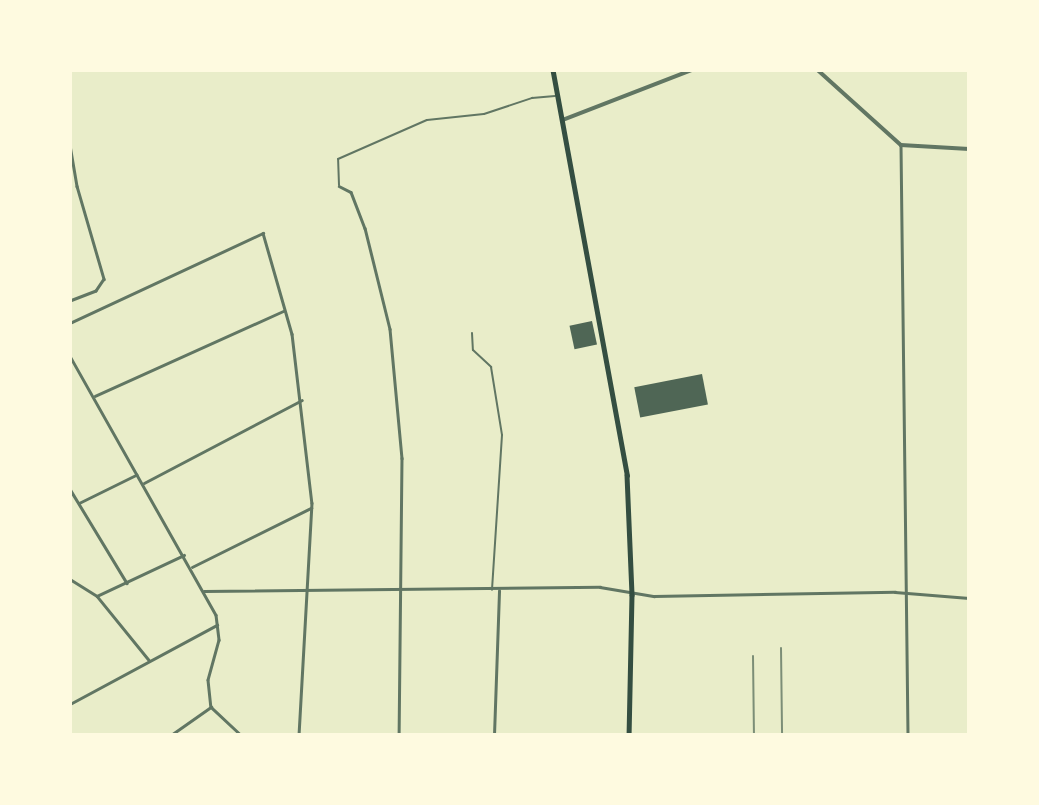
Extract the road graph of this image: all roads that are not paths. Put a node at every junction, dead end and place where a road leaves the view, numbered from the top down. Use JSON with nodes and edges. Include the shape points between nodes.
{"nodes":[{"id":1,"x":553,"y":70,"type":"edge"},
{"id":2,"x":692,"y":70,"type":"edge"},
{"id":3,"x":818,"y":70,"type":"edge"},
{"id":4,"x":558,"y":96,"type":"junction"},
{"id":5,"x":563,"y":120,"type":"junction"},
{"id":6,"x":70,"y":145,"type":"edge"},
{"id":7,"x":901,"y":145,"type":"junction"},
{"id":8,"x":969,"y":149,"type":"edge"},
{"id":9,"x":71,"y":171,"type":"edge"},
{"id":10,"x":339,"y":186,"type":"joint"},
{"id":11,"x":70,"y":300,"type":"edge"},
{"id":12,"x":283,"y":312,"type":"junction"},
{"id":13,"x":70,"y":323,"type":"edge"},
{"id":14,"x":472,"y":333,"type":"dead end"},
{"id":15,"x":70,"y":356,"type":"edge"},
{"id":16,"x":95,"y":396,"type":"junction"},
{"id":17,"x":302,"y":400,"type":"junction"},
{"id":18,"x":137,"y":474,"type":"junction"},
{"id":19,"x":143,"y":483,"type":"junction"},
{"id":20,"x":70,"y":489,"type":"edge"},
{"id":21,"x":75,"y":498,"type":"junction"},
{"id":22,"x":70,"y":501,"type":"edge"},
{"id":23,"x":79,"y":503,"type":"junction"},
{"id":24,"x":311,"y":509,"type":"junction"},
{"id":25,"x":184,"y":555,"type":"junction"},
{"id":26,"x":191,"y":567,"type":"junction"},
{"id":27,"x":70,"y":579,"type":"edge"},
{"id":28,"x":127,"y":583,"type":"junction"},
{"id":29,"x":307,"y":589,"type":"junction"},
{"id":30,"x":400,"y":590,"type":"junction"},
{"id":31,"x":492,"y":590,"type":"junction"},
{"id":32,"x":499,"y":590,"type":"junction"},
{"id":33,"x":204,"y":591,"type":"junction"},
{"id":34,"x":632,"y":595,"type":"junction"},
{"id":35,"x":97,"y":596,"type":"junction"},
{"id":36,"x":904,"y":596,"type":"junction"},
{"id":37,"x":969,"y":598,"type":"edge"},
{"id":38,"x":218,"y":625,"type":"junction"},
{"id":39,"x":149,"y":660,"type":"junction"},
{"id":40,"x":70,"y":704,"type":"edge"},
{"id":41,"x":211,"y":707,"type":"junction"},
{"id":42,"x":630,"y":734,"type":"edge"},
{"id":43,"x":171,"y":735,"type":"edge"},
{"id":44,"x":241,"y":735,"type":"edge"},
{"id":45,"x":299,"y":735,"type":"edge"},
{"id":46,"x":399,"y":735,"type":"edge"},
{"id":47,"x":495,"y":735,"type":"edge"},
{"id":48,"x":908,"y":735,"type":"edge"}],
"edges":[{"from":1,"to":4,"type":"main road"},
{"from":2,"to":5,"type":"street"},
{"from":3,"to":7,"type":"street"},
{"from":4,"to":5,"type":"main road"},
{"from":4,"to":10,"type":"lane","via":[[532,98],[484,114],[427,120],[338,159]]},
{"from":5,"to":34,"type":"main road","via":[[627,475]]},
{"from":6,"to":9,"type":"street"},
{"from":7,"to":8,"type":"street"},
{"from":7,"to":36,"type":"street"},
{"from":9,"to":11,"type":"street","via":[[104,279],[96,291]]},
{"from":10,"to":30,"type":"street","via":[[351,192],[366,228],[390,329],[402,458]]},
{"from":12,"to":13,"type":"street","via":[[263,233]]},
{"from":12,"to":16,"type":"street"},
{"from":12,"to":17,"type":"street","via":[[292,334]]},
{"from":14,"to":31,"type":"lane","via":[[473,350],[491,368],[502,435]]},
{"from":15,"to":16,"type":"street"},
{"from":16,"to":18,"type":"street"},
{"from":17,"to":19,"type":"street"},
{"from":17,"to":24,"type":"street"},
{"from":18,"to":19,"type":"street"},
{"from":18,"to":23,"type":"street"},
{"from":19,"to":25,"type":"street"},
{"from":20,"to":21,"type":"street"},
{"from":21,"to":22,"type":"street"},
{"from":21,"to":23,"type":"street"},
{"from":23,"to":28,"type":"street"},
{"from":24,"to":26,"type":"street"},
{"from":24,"to":29,"type":"street"},
{"from":25,"to":26,"type":"street"},
{"from":25,"to":28,"type":"street"},
{"from":26,"to":33,"type":"street"},
{"from":27,"to":35,"type":"street"},
{"from":28,"to":35,"type":"street"},
{"from":29,"to":30,"type":"street"},
{"from":29,"to":33,"type":"street"},
{"from":29,"to":45,"type":"street"},
{"from":30,"to":31,"type":"street"},
{"from":30,"to":46,"type":"street"},
{"from":31,"to":32,"type":"street"},
{"from":32,"to":34,"type":"street","via":[[600,587]]},
{"from":32,"to":47,"type":"street"},
{"from":33,"to":38,"type":"street"},
{"from":34,"to":36,"type":"street"},
{"from":34,"to":42,"type":"main road"},
{"from":35,"to":39,"type":"street"},
{"from":36,"to":37,"type":"street"},
{"from":36,"to":48,"type":"street"},
{"from":38,"to":39,"type":"street"},
{"from":38,"to":41,"type":"street","via":[[219,640],[208,680]]},
{"from":39,"to":40,"type":"street"},
{"from":41,"to":43,"type":"street"},
{"from":41,"to":44,"type":"street"}]}
